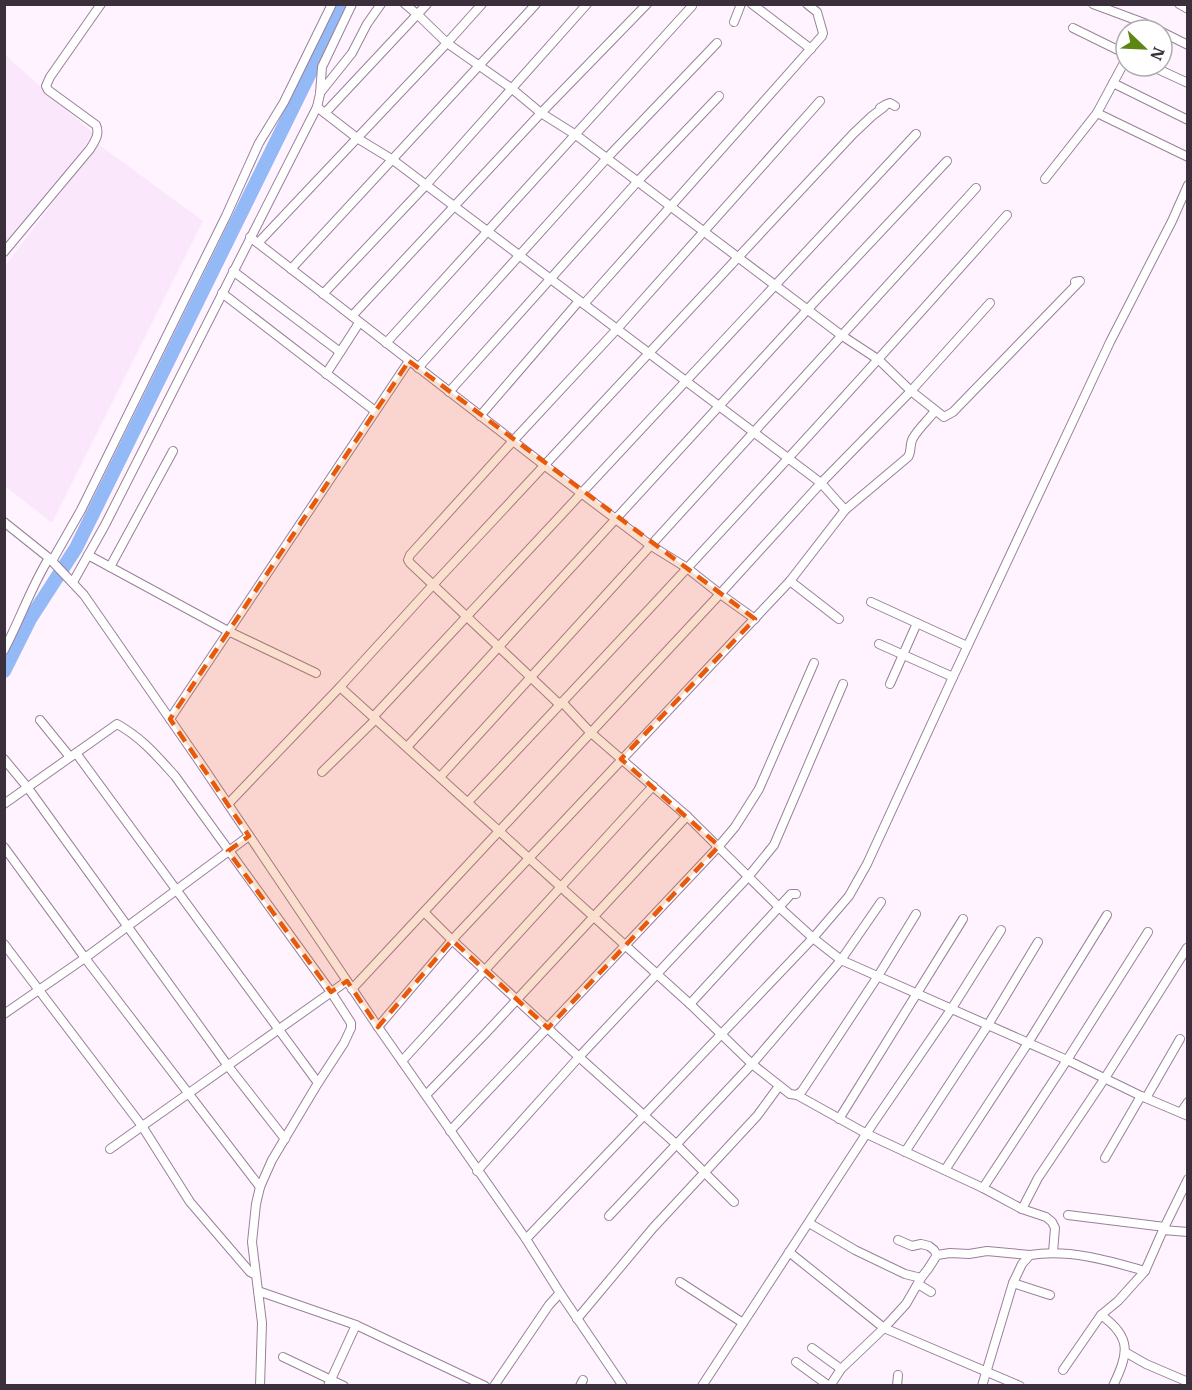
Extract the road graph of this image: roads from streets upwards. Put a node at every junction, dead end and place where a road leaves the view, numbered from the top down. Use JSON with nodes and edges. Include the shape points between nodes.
{"nodes":[{"id":1,"x":101,"y":4,"type":"edge"},
{"id":2,"x":332,"y":4,"type":"edge"},
{"id":3,"x":352,"y":4,"type":"edge"},
{"id":4,"x":381,"y":4,"type":"edge"},
{"id":5,"x":405,"y":4,"type":"edge"},
{"id":6,"x":427,"y":4,"type":"edge"},
{"id":7,"x":482,"y":4,"type":"edge"},
{"id":8,"x":536,"y":4,"type":"edge"},
{"id":9,"x":587,"y":4,"type":"edge"},
{"id":10,"x":647,"y":4,"type":"edge"},
{"id":11,"x":741,"y":4,"type":"edge"},
{"id":12,"x":752,"y":4,"type":"edge"},
{"id":13,"x":807,"y":4,"type":"edge"},
{"id":14,"x":1093,"y":4,"type":"edge"},
{"id":15,"x":1126,"y":4,"type":"edge"},
{"id":16,"x":1179,"y":4,"type":"edge"},
{"id":17,"x":692,"y":6,"type":"dead end"},
{"id":18,"x":1188,"y":9,"type":"edge"},
{"id":19,"x":418,"y":15,"type":"junction"},
{"id":20,"x":1120,"y":15,"type":"junction"},
{"id":21,"x":1126,"y":18,"type":"edge"},
{"id":22,"x":734,"y":21,"type":"dead end"},
{"id":23,"x":1073,"y":28,"type":"dead end"},
{"id":24,"x":447,"y":43,"type":"junction"},
{"id":25,"x":717,"y":43,"type":"dead end"},
{"id":26,"x":1114,"y":48,"type":"edge"},
{"id":27,"x":811,"y":49,"type":"junction"},
{"id":28,"x":479,"y":66,"type":"junction"},
{"id":29,"x":1174,"y":77,"type":"edge"},
{"id":30,"x":1116,"y":78,"type":"edge"},
{"id":31,"x":1113,"y":83,"type":"junction"},
{"id":32,"x":1188,"y":83,"type":"edge"},
{"id":33,"x":511,"y":88,"type":"junction"},
{"id":34,"x":320,"y":94,"type":"junction"},
{"id":35,"x":719,"y":96,"type":"dead end"},
{"id":36,"x":820,"y":101,"type":"dead end"},
{"id":37,"x":895,"y":106,"type":"dead end"},
{"id":38,"x":317,"y":107,"type":"junction"},
{"id":39,"x":325,"y":113,"type":"junction"},
{"id":40,"x":1097,"y":113,"type":"junction"},
{"id":41,"x":541,"y":114,"type":"junction"},
{"id":42,"x":1188,"y":120,"type":"edge"},
{"id":43,"x":916,"y":134,"type":"dead end"},
{"id":44,"x":576,"y":135,"type":"junction"},
{"id":45,"x":357,"y":138,"type":"junction"},
{"id":46,"x":1188,"y":157,"type":"edge"},
{"id":47,"x":607,"y":158,"type":"junction"},
{"id":48,"x":393,"y":160,"type":"junction"},
{"id":49,"x":947,"y":161,"type":"dead end"},
{"id":50,"x":1045,"y":179,"type":"dead end"},
{"id":51,"x":638,"y":181,"type":"junction"},
{"id":52,"x":426,"y":185,"type":"junction"},
{"id":53,"x":1188,"y":185,"type":"edge"},
{"id":54,"x":976,"y":188,"type":"dead end"},
{"id":55,"x":454,"y":206,"type":"junction"},
{"id":56,"x":671,"y":206,"type":"junction"},
{"id":57,"x":1007,"y":215,"type":"dead end"},
{"id":58,"x":488,"y":232,"type":"junction"},
{"id":59,"x":705,"y":232,"type":"junction"},
{"id":60,"x":250,"y":237,"type":"junction"},
{"id":61,"x":258,"y":243,"type":"junction"},
{"id":62,"x":5,"y":250,"type":"edge"},
{"id":63,"x":519,"y":255,"type":"junction"},
{"id":64,"x":738,"y":257,"type":"junction"},
{"id":65,"x":291,"y":269,"type":"junction"},
{"id":66,"x":233,"y":271,"type":"junction"},
{"id":67,"x":551,"y":279,"type":"junction"},
{"id":68,"x":1075,"y":282,"type":"dead end"},
{"id":69,"x":775,"y":285,"type":"junction"},
{"id":70,"x":222,"y":293,"type":"junction"},
{"id":71,"x":323,"y":294,"type":"junction"},
{"id":72,"x":581,"y":302,"type":"junction"},
{"id":73,"x":990,"y":303,"type":"dead end"},
{"id":74,"x":807,"y":310,"type":"junction"},
{"id":75,"x":355,"y":320,"type":"junction"},
{"id":76,"x":617,"y":329,"type":"junction"},
{"id":77,"x":841,"y":335,"type":"junction"},
{"id":78,"x":386,"y":343,"type":"junction"},
{"id":79,"x":340,"y":352,"type":"junction"},
{"id":80,"x":649,"y":353,"type":"junction"},
{"id":81,"x":879,"y":360,"type":"junction"},
{"id":82,"x":409,"y":361,"type":"junction"},
{"id":83,"x":418,"y":368,"type":"junction"},
{"id":84,"x":326,"y":374,"type":"junction"},
{"id":85,"x":686,"y":382,"type":"junction"},
{"id":86,"x":911,"y":391,"type":"junction"},
{"id":87,"x":449,"y":392,"type":"junction"},
{"id":88,"x":719,"y":406,"type":"junction"},
{"id":89,"x":375,"y":411,"type":"junction"},
{"id":90,"x":935,"y":411,"type":"junction"},
{"id":91,"x":480,"y":416,"type":"junction"},
{"id":92,"x":753,"y":432,"type":"junction"},
{"id":93,"x":513,"y":441,"type":"junction"},
{"id":94,"x":173,"y":451,"type":"dead end"},
{"id":95,"x":789,"y":460,"type":"junction"},
{"id":96,"x":544,"y":465,"type":"junction"},
{"id":97,"x":820,"y":483,"type":"junction"},
{"id":98,"x":582,"y":494,"type":"junction"},
{"id":99,"x":845,"y":510,"type":"junction"},
{"id":100,"x":615,"y":519,"type":"junction"},
{"id":101,"x":4,"y":522,"type":"edge"},
{"id":102,"x":650,"y":545,"type":"junction"},
{"id":103,"x":88,"y":555,"type":"junction"},
{"id":104,"x":52,"y":561,"type":"junction"},
{"id":105,"x":110,"y":567,"type":"junction"},
{"id":106,"x":687,"y":568,"type":"junction"},
{"id":107,"x":71,"y":580,"type":"junction"},
{"id":108,"x":790,"y":580,"type":"junction"},
{"id":109,"x":432,"y":586,"type":"junction"},
{"id":110,"x":720,"y":594,"type":"junction"},
{"id":111,"x":871,"y":602,"type":"dead end"},
{"id":112,"x":466,"y":617,"type":"junction"},
{"id":113,"x":755,"y":619,"type":"junction"},
{"id":114,"x":839,"y":619,"type":"dead end"},
{"id":115,"x":917,"y":623,"type":"junction"},
{"id":116,"x":228,"y":631,"type":"junction"},
{"id":117,"x":879,"y":644,"type":"dead end"},
{"id":118,"x":967,"y":646,"type":"junction"},
{"id":119,"x":498,"y":647,"type":"junction"},
{"id":120,"x":4,"y":650,"type":"edge"},
{"id":121,"x":903,"y":655,"type":"junction"},
{"id":122,"x":814,"y":663,"type":"dead end"},
{"id":123,"x":316,"y":673,"type":"dead end"},
{"id":124,"x":530,"y":677,"type":"junction"},
{"id":125,"x":953,"y":677,"type":"junction"},
{"id":126,"x":843,"y":684,"type":"dead end"},
{"id":127,"x":890,"y":684,"type":"dead end"},
{"id":128,"x":340,"y":687,"type":"junction"},
{"id":129,"x":562,"y":702,"type":"junction"},
{"id":130,"x":375,"y":718,"type":"junction"},
{"id":131,"x":170,"y":719,"type":"junction"},
{"id":132,"x":40,"y":720,"type":"dead end"},
{"id":133,"x":590,"y":732,"type":"junction"},
{"id":134,"x":407,"y":747,"type":"junction"},
{"id":135,"x":73,"y":755,"type":"junction"},
{"id":136,"x":4,"y":759,"type":"edge"},
{"id":137,"x":621,"y":759,"type":"junction"},
{"id":138,"x":322,"y":772,"type":"dead end"},
{"id":139,"x":440,"y":777,"type":"junction"},
{"id":140,"x":652,"y":786,"type":"junction"},
{"id":141,"x":28,"y":788,"type":"junction"},
{"id":142,"x":468,"y":802,"type":"junction"},
{"id":143,"x":4,"y":804,"type":"edge"},
{"id":144,"x":228,"y":804,"type":"junction"},
{"id":145,"x":687,"y":816,"type":"junction"},
{"id":146,"x":500,"y":831,"type":"junction"},
{"id":147,"x":245,"y":838,"type":"junction"},
{"id":148,"x":719,"y":846,"type":"junction"},
{"id":149,"x":4,"y":847,"type":"edge"},
{"id":150,"x":230,"y":850,"type":"junction"},
{"id":151,"x":529,"y":857,"type":"junction"},
{"id":152,"x":748,"y":878,"type":"junction"},
{"id":153,"x":561,"y":888,"type":"junction"},
{"id":154,"x":177,"y":890,"type":"junction"},
{"id":155,"x":796,"y":894,"type":"dead end"},
{"id":156,"x":881,"y":902,"type":"dead end"},
{"id":157,"x":779,"y":907,"type":"junction"},
{"id":158,"x":424,"y":912,"type":"junction"},
{"id":159,"x":916,"y":914,"type":"dead end"},
{"id":160,"x":1107,"y":915,"type":"dead end"},
{"id":161,"x":593,"y":917,"type":"junction"},
{"id":162,"x":963,"y":919,"type":"dead end"},
{"id":163,"x":128,"y":926,"type":"junction"},
{"id":164,"x":1001,"y":930,"type":"dead end"},
{"id":165,"x":1148,"y":932,"type":"dead end"},
{"id":166,"x":813,"y":938,"type":"junction"},
{"id":167,"x":452,"y":940,"type":"junction"},
{"id":168,"x":1038,"y":942,"type":"dead end"},
{"id":169,"x":4,"y":944,"type":"edge"},
{"id":170,"x":625,"y":945,"type":"junction"},
{"id":171,"x":1187,"y":948,"type":"edge"},
{"id":172,"x":85,"y":958,"type":"junction"},
{"id":173,"x":841,"y":960,"type":"junction"},
{"id":174,"x":486,"y":970,"type":"junction"},
{"id":175,"x":656,"y":975,"type":"junction"},
{"id":176,"x":878,"y":976,"type":"junction"},
{"id":177,"x":341,"y":987,"type":"junction"},
{"id":178,"x":39,"y":990,"type":"junction"},
{"id":179,"x":917,"y":994,"type":"junction"},
{"id":180,"x":517,"y":999,"type":"junction"},
{"id":181,"x":690,"y":1004,"type":"junction"},
{"id":182,"x":952,"y":1008,"type":"junction"},
{"id":183,"x":4,"y":1014,"type":"edge"},
{"id":184,"x":988,"y":1025,"type":"junction"},
{"id":185,"x":378,"y":1027,"type":"junction"},
{"id":186,"x":548,"y":1028,"type":"junction"},
{"id":187,"x":278,"y":1029,"type":"junction"},
{"id":188,"x":720,"y":1034,"type":"junction"},
{"id":189,"x":1180,"y":1039,"type":"dead end"},
{"id":190,"x":1028,"y":1043,"type":"junction"},
{"id":191,"x":579,"y":1057,"type":"junction"},
{"id":192,"x":1067,"y":1060,"type":"junction"},
{"id":193,"x":402,"y":1061,"type":"junction"},
{"id":194,"x":752,"y":1064,"type":"junction"},
{"id":195,"x":228,"y":1066,"type":"junction"},
{"id":196,"x":1105,"y":1078,"type":"junction"},
{"id":197,"x":318,"y":1083,"type":"junction"},
{"id":198,"x":779,"y":1086,"type":"junction"},
{"id":199,"x":188,"y":1093,"type":"junction"},
{"id":200,"x":426,"y":1095,"type":"junction"},
{"id":201,"x":797,"y":1095,"type":"junction"},
{"id":202,"x":1144,"y":1097,"type":"junction"},
{"id":203,"x":1188,"y":1102,"type":"edge"},
{"id":204,"x":1184,"y":1114,"type":"edge"},
{"id":205,"x":644,"y":1116,"type":"junction"},
{"id":206,"x":839,"y":1119,"type":"junction"},
{"id":207,"x":142,"y":1126,"type":"junction"},
{"id":208,"x":450,"y":1131,"type":"junction"},
{"id":209,"x":867,"y":1134,"type":"junction"},
{"id":210,"x":285,"y":1139,"type":"junction"},
{"id":211,"x":676,"y":1144,"type":"junction"},
{"id":212,"x":110,"y":1149,"type":"dead end"},
{"id":213,"x":905,"y":1152,"type":"junction"},
{"id":214,"x":1105,"y":1158,"type":"dead end"},
{"id":215,"x":945,"y":1170,"type":"junction"},
{"id":216,"x":477,"y":1171,"type":"junction"},
{"id":217,"x":704,"y":1173,"type":"junction"},
{"id":218,"x":1188,"y":1179,"type":"edge"},
{"id":219,"x":260,"y":1187,"type":"junction"},
{"id":220,"x":983,"y":1188,"type":"junction"},
{"id":221,"x":734,"y":1202,"type":"dead end"},
{"id":222,"x":1022,"y":1209,"type":"junction"},
{"id":223,"x":1068,"y":1215,"type":"dead end"},
{"id":224,"x":609,"y":1216,"type":"dead end"},
{"id":225,"x":809,"y":1223,"type":"junction"},
{"id":226,"x":1164,"y":1228,"type":"junction"},
{"id":227,"x":1188,"y":1232,"type":"edge"},
{"id":228,"x":526,"y":1239,"type":"junction"},
{"id":229,"x":898,"y":1240,"type":"dead end"},
{"id":230,"x":789,"y":1252,"type":"junction"},
{"id":231,"x":1053,"y":1252,"type":"junction"},
{"id":232,"x":937,"y":1255,"type":"junction"},
{"id":233,"x":1030,"y":1255,"type":"junction"},
{"id":234,"x":1145,"y":1271,"type":"junction"},
{"id":235,"x":256,"y":1275,"type":"junction"},
{"id":236,"x":919,"y":1281,"type":"junction"},
{"id":237,"x":680,"y":1282,"type":"dead end"},
{"id":238,"x":1013,"y":1282,"type":"junction"},
{"id":239,"x":258,"y":1291,"type":"junction"},
{"id":240,"x":931,"y":1292,"type":"dead end"},
{"id":241,"x":560,"y":1293,"type":"junction"},
{"id":242,"x":1050,"y":1295,"type":"dead end"},
{"id":243,"x":1101,"y":1315,"type":"junction"},
{"id":244,"x":578,"y":1319,"type":"junction"},
{"id":245,"x":743,"y":1323,"type":"junction"},
{"id":246,"x":356,"y":1325,"type":"junction"},
{"id":247,"x":884,"y":1328,"type":"junction"},
{"id":248,"x":812,"y":1348,"type":"dead end"},
{"id":249,"x":1125,"y":1352,"type":"junction"},
{"id":250,"x":283,"y":1357,"type":"dead end"},
{"id":251,"x":796,"y":1362,"type":"dead end"},
{"id":252,"x":842,"y":1369,"type":"junction"},
{"id":253,"x":1063,"y":1370,"type":"dead end"},
{"id":254,"x":987,"y":1372,"type":"junction"},
{"id":255,"x":898,"y":1375,"type":"dead end"},
{"id":256,"x":329,"y":1382,"type":"edge"},
{"id":257,"x":1188,"y":1382,"type":"edge"},
{"id":258,"x":260,"y":1386,"type":"edge"},
{"id":259,"x":344,"y":1386,"type":"edge"},
{"id":260,"x":485,"y":1386,"type":"edge"},
{"id":261,"x":494,"y":1386,"type":"edge"},
{"id":262,"x":623,"y":1386,"type":"edge"},
{"id":263,"x":702,"y":1386,"type":"edge"},
{"id":264,"x":829,"y":1386,"type":"edge"},
{"id":265,"x":897,"y":1386,"type":"edge"},
{"id":266,"x":982,"y":1386,"type":"edge"},
{"id":267,"x":1020,"y":1386,"type":"edge"},
{"id":268,"x":1113,"y":1386,"type":"edge"}],
"edges":[{"from":1,"to":62,"type":"street","via":[[46,86],[96,125],[97,137]]},
{"from":2,"to":104,"type":"street","via":[[284,102],[258,143],[226,216]]},
{"from":3,"to":34,"type":"street","via":[[322,67]]},
{"from":4,"to":34,"type":"street","via":[[352,53]]},
{"from":5,"to":19,"type":"street"},
{"from":6,"to":19,"type":"street"},
{"from":7,"to":24,"type":"street"},
{"from":8,"to":28,"type":"street"},
{"from":9,"to":33,"type":"street"},
{"from":10,"to":41,"type":"street"},
{"from":11,"to":22,"type":"street"},
{"from":12,"to":27,"type":"street"},
{"from":13,"to":27,"type":"street","via":[[817,12],[823,33]]},
{"from":14,"to":20,"type":"street"},
{"from":15,"to":20,"type":"street"},
{"from":16,"to":18,"type":"street"},
{"from":17,"to":44,"type":"street"},
{"from":19,"to":24,"type":"street"},
{"from":19,"to":39,"type":"street"},
{"from":20,"to":21,"type":"street"},
{"from":23,"to":26,"type":"street"},
{"from":24,"to":28,"type":"street"},
{"from":24,"to":45,"type":"street"},
{"from":25,"to":47,"type":"street"},
{"from":27,"to":56,"type":"street"},
{"from":28,"to":33,"type":"street"},
{"from":28,"to":48,"type":"street"},
{"from":29,"to":32,"type":"street"},
{"from":30,"to":31,"type":"street"},
{"from":31,"to":40,"type":"street"},
{"from":31,"to":42,"type":"street"},
{"from":33,"to":41,"type":"street"},
{"from":33,"to":52,"type":"street"},
{"from":34,"to":38,"type":"street"},
{"from":35,"to":51,"type":"street"},
{"from":36,"to":59,"type":"street"},
{"from":37,"to":64,"type":"street","via":[[890,104],[880,108],[884,107],[853,134]]},
{"from":38,"to":39,"type":"street"},
{"from":38,"to":60,"type":"street"},
{"from":39,"to":45,"type":"street"},
{"from":40,"to":46,"type":"street"},
{"from":40,"to":50,"type":"street"},
{"from":41,"to":44,"type":"street"},
{"from":41,"to":55,"type":"street"},
{"from":43,"to":69,"type":"street"},
{"from":44,"to":47,"type":"street"},
{"from":44,"to":58,"type":"street"},
{"from":45,"to":48,"type":"street"},
{"from":45,"to":61,"type":"street"},
{"from":47,"to":51,"type":"street"},
{"from":47,"to":63,"type":"street"},
{"from":48,"to":52,"type":"street"},
{"from":48,"to":65,"type":"street"},
{"from":49,"to":74,"type":"street"},
{"from":51,"to":56,"type":"street"},
{"from":51,"to":67,"type":"street"},
{"from":52,"to":55,"type":"street"},
{"from":52,"to":71,"type":"street"},
{"from":53,"to":118,"type":"street"},
{"from":54,"to":77,"type":"street"},
{"from":55,"to":58,"type":"street"},
{"from":55,"to":75,"type":"street"},
{"from":56,"to":59,"type":"street"},
{"from":56,"to":72,"type":"street"},
{"from":57,"to":81,"type":"street"},
{"from":58,"to":63,"type":"street"},
{"from":58,"to":78,"type":"street"},
{"from":59,"to":64,"type":"street"},
{"from":59,"to":76,"type":"street"},
{"from":60,"to":61,"type":"street"},
{"from":60,"to":66,"type":"street"},
{"from":61,"to":65,"type":"street"},
{"from":63,"to":67,"type":"street"},
{"from":63,"to":83,"type":"street"},
{"from":64,"to":69,"type":"street"},
{"from":64,"to":80,"type":"street"},
{"from":65,"to":71,"type":"street"},
{"from":66,"to":70,"type":"street"},
{"from":66,"to":79,"type":"street"},
{"from":67,"to":72,"type":"street"},
{"from":67,"to":87,"type":"street"},
{"from":68,"to":90,"type":"street","via":[[1080,281],[953,412],[944,417]]},
{"from":69,"to":74,"type":"street"},
{"from":69,"to":85,"type":"street"},
{"from":70,"to":84,"type":"street"},
{"from":70,"to":103,"type":"street"},
{"from":71,"to":75,"type":"street"},
{"from":72,"to":76,"type":"street"},
{"from":72,"to":91,"type":"street"},
{"from":73,"to":86,"type":"street"},
{"from":74,"to":77,"type":"street"},
{"from":74,"to":88,"type":"street"},
{"from":75,"to":78,"type":"street"},
{"from":75,"to":79,"type":"street"},
{"from":76,"to":80,"type":"street"},
{"from":76,"to":93,"type":"street"},
{"from":77,"to":81,"type":"street"},
{"from":77,"to":92,"type":"street"},
{"from":78,"to":82,"type":"street"},
{"from":79,"to":84,"type":"street"},
{"from":80,"to":85,"type":"street"},
{"from":80,"to":96,"type":"street"},
{"from":81,"to":86,"type":"street"},
{"from":81,"to":95,"type":"street"},
{"from":82,"to":83,"type":"street"},
{"from":82,"to":89,"type":"street"},
{"from":83,"to":87,"type":"street"},
{"from":84,"to":89,"type":"street"},
{"from":85,"to":88,"type":"street"},
{"from":85,"to":98,"type":"street"},
{"from":86,"to":90,"type":"street"},
{"from":86,"to":97,"type":"street"},
{"from":87,"to":91,"type":"street"},
{"from":88,"to":92,"type":"street"},
{"from":88,"to":100,"type":"street"},
{"from":89,"to":116,"type":"street"},
{"from":90,"to":99,"type":"street","via":[[913,437],[908,457]]},
{"from":91,"to":93,"type":"street"},
{"from":92,"to":95,"type":"street"},
{"from":92,"to":102,"type":"street"},
{"from":93,"to":96,"type":"street"},
{"from":93,"to":109,"type":"street","via":[[408,557]]},
{"from":94,"to":105,"type":"street"},
{"from":95,"to":97,"type":"street"},
{"from":95,"to":106,"type":"street"},
{"from":96,"to":98,"type":"street"},
{"from":96,"to":109,"type":"street"},
{"from":97,"to":99,"type":"street"},
{"from":97,"to":110,"type":"street"},
{"from":98,"to":100,"type":"street"},
{"from":98,"to":112,"type":"street"},
{"from":99,"to":108,"type":"street"},
{"from":100,"to":102,"type":"street"},
{"from":100,"to":119,"type":"street"},
{"from":101,"to":104,"type":"street"},
{"from":102,"to":106,"type":"street"},
{"from":102,"to":124,"type":"street"},
{"from":103,"to":105,"type":"street"},
{"from":103,"to":107,"type":"street"},
{"from":104,"to":107,"type":"street"},
{"from":104,"to":120,"type":"street","via":[[23,608]]},
{"from":105,"to":116,"type":"street"},
{"from":106,"to":110,"type":"street"},
{"from":106,"to":129,"type":"street"},
{"from":107,"to":131,"type":"street"},
{"from":108,"to":113,"type":"street"},
{"from":108,"to":114,"type":"street"},
{"from":109,"to":112,"type":"street"},
{"from":109,"to":128,"type":"street"},
{"from":110,"to":113,"type":"street"},
{"from":110,"to":133,"type":"street"},
{"from":111,"to":115,"type":"street"},
{"from":112,"to":119,"type":"street"},
{"from":112,"to":130,"type":"street"},
{"from":113,"to":137,"type":"street"},
{"from":115,"to":118,"type":"street"},
{"from":115,"to":121,"type":"street"},
{"from":116,"to":123,"type":"street"},
{"from":116,"to":131,"type":"street"},
{"from":117,"to":121,"type":"street"},
{"from":118,"to":125,"type":"street"},
{"from":119,"to":124,"type":"street"},
{"from":119,"to":134,"type":"street"},
{"from":121,"to":125,"type":"street"},
{"from":121,"to":127,"type":"street"},
{"from":122,"to":148,"type":"street","via":[[759,789]]},
{"from":124,"to":129,"type":"street","via":[[558,703]]},
{"from":124,"to":139,"type":"street"},
{"from":125,"to":166,"type":"street","via":[[867,864],[849,896]]},
{"from":126,"to":152,"type":"street","via":[[774,845]]},
{"from":128,"to":130,"type":"street"},
{"from":128,"to":144,"type":"street"},
{"from":129,"to":133,"type":"street"},
{"from":129,"to":142,"type":"street"},
{"from":130,"to":134,"type":"street"},
{"from":130,"to":138,"type":"street"},
{"from":131,"to":144,"type":"street"},
{"from":132,"to":135,"type":"street"},
{"from":133,"to":137,"type":"street"},
{"from":133,"to":146,"type":"street"},
{"from":134,"to":139,"type":"street"},
{"from":135,"to":141,"type":"street"},
{"from":135,"to":150,"type":"street","via":[[117,724],[133,732],[175,776]]},
{"from":135,"to":154,"type":"street"},
{"from":136,"to":141,"type":"street"},
{"from":137,"to":140,"type":"street"},
{"from":137,"to":151,"type":"street"},
{"from":139,"to":142,"type":"street"},
{"from":140,"to":145,"type":"street"},
{"from":140,"to":153,"type":"street"},
{"from":141,"to":143,"type":"street"},
{"from":141,"to":163,"type":"street"},
{"from":142,"to":146,"type":"street"},
{"from":144,"to":147,"type":"street"},
{"from":145,"to":148,"type":"street"},
{"from":145,"to":161,"type":"street"},
{"from":146,"to":151,"type":"street"},
{"from":146,"to":158,"type":"street"},
{"from":147,"to":150,"type":"street"},
{"from":147,"to":177,"type":"street"},
{"from":148,"to":152,"type":"street"},
{"from":148,"to":170,"type":"street"},
{"from":149,"to":172,"type":"street"},
{"from":150,"to":154,"type":"street"},
{"from":150,"to":177,"type":"street"},
{"from":151,"to":153,"type":"street"},
{"from":151,"to":167,"type":"street"},
{"from":152,"to":157,"type":"street"},
{"from":152,"to":175,"type":"street"},
{"from":153,"to":161,"type":"street"},
{"from":153,"to":174,"type":"street"},
{"from":154,"to":163,"type":"street"},
{"from":154,"to":187,"type":"street"},
{"from":155,"to":157,"type":"street","via":[[791,894]]},
{"from":156,"to":173,"type":"street"},
{"from":157,"to":166,"type":"street"},
{"from":157,"to":181,"type":"street"},
{"from":158,"to":167,"type":"street"},
{"from":158,"to":177,"type":"street"},
{"from":159,"to":176,"type":"street"},
{"from":160,"to":190,"type":"street"},
{"from":161,"to":170,"type":"street"},
{"from":161,"to":180,"type":"street"},
{"from":162,"to":179,"type":"street"},
{"from":163,"to":172,"type":"street"},
{"from":163,"to":195,"type":"street"},
{"from":164,"to":182,"type":"street"},
{"from":165,"to":192,"type":"street"},
{"from":166,"to":173,"type":"street"},
{"from":166,"to":188,"type":"street"},
{"from":167,"to":174,"type":"street"},
{"from":167,"to":185,"type":"street"},
{"from":168,"to":184,"type":"street"},
{"from":169,"to":178,"type":"street"},
{"from":170,"to":175,"type":"street"},
{"from":170,"to":186,"type":"street"},
{"from":171,"to":196,"type":"street"},
{"from":172,"to":178,"type":"street"},
{"from":172,"to":199,"type":"street"},
{"from":173,"to":176,"type":"street"},
{"from":173,"to":194,"type":"street"},
{"from":174,"to":180,"type":"street"},
{"from":174,"to":193,"type":"street"},
{"from":175,"to":181,"type":"street"},
{"from":175,"to":191,"type":"street"},
{"from":176,"to":179,"type":"street"},
{"from":176,"to":201,"type":"street"},
{"from":177,"to":185,"type":"street"},
{"from":177,"to":187,"type":"street"},
{"from":177,"to":197,"type":"street","via":[[351,1028]]},
{"from":178,"to":183,"type":"street"},
{"from":178,"to":207,"type":"street"},
{"from":179,"to":182,"type":"street"},
{"from":179,"to":206,"type":"street"},
{"from":180,"to":186,"type":"street"},
{"from":180,"to":200,"type":"street"},
{"from":181,"to":188,"type":"street"},
{"from":182,"to":184,"type":"street"},
{"from":182,"to":209,"type":"street"},
{"from":184,"to":190,"type":"street"},
{"from":184,"to":213,"type":"street"},
{"from":185,"to":193,"type":"street"},
{"from":186,"to":191,"type":"street"},
{"from":186,"to":208,"type":"street"},
{"from":187,"to":195,"type":"street"},
{"from":187,"to":197,"type":"street"},
{"from":188,"to":194,"type":"street"},
{"from":188,"to":205,"type":"street"},
{"from":189,"to":202,"type":"street"},
{"from":190,"to":192,"type":"street"},
{"from":190,"to":215,"type":"street"},
{"from":191,"to":205,"type":"street"},
{"from":191,"to":216,"type":"street"},
{"from":192,"to":196,"type":"street"},
{"from":192,"to":220,"type":"street"},
{"from":193,"to":200,"type":"street"},
{"from":194,"to":198,"type":"street"},
{"from":194,"to":211,"type":"street"},
{"from":195,"to":199,"type":"street"},
{"from":195,"to":210,"type":"street"},
{"from":196,"to":202,"type":"street"},
{"from":196,"to":222,"type":"street","via":[[1038,1178]]},
{"from":197,"to":210,"type":"street"},
{"from":198,"to":201,"type":"street"},
{"from":198,"to":217,"type":"street"},
{"from":199,"to":207,"type":"street"},
{"from":199,"to":219,"type":"street"},
{"from":200,"to":208,"type":"street"},
{"from":201,"to":206,"type":"street"},
{"from":202,"to":204,"type":"street"},
{"from":202,"to":214,"type":"street"},
{"from":203,"to":204,"type":"street"},
{"from":205,"to":211,"type":"street"},
{"from":205,"to":228,"type":"street"},
{"from":206,"to":209,"type":"street"},
{"from":207,"to":212,"type":"street"},
{"from":207,"to":235,"type":"street","via":[[190,1202]]},
{"from":208,"to":216,"type":"street"},
{"from":209,"to":213,"type":"street"},
{"from":209,"to":225,"type":"street"},
{"from":210,"to":219,"type":"street"},
{"from":211,"to":217,"type":"street"},
{"from":211,"to":224,"type":"street"},
{"from":213,"to":215,"type":"street"},
{"from":215,"to":220,"type":"street"},
{"from":216,"to":228,"type":"street"},
{"from":217,"to":221,"type":"street"},
{"from":217,"to":244,"type":"street"},
{"from":218,"to":226,"type":"street"},
{"from":219,"to":235,"type":"street","via":[[252,1242]]},
{"from":220,"to":222,"type":"street"},
{"from":222,"to":231,"type":"street","via":[[1052,1222]]},
{"from":223,"to":226,"type":"street"},
{"from":225,"to":230,"type":"street"},
{"from":225,"to":236,"type":"street"},
{"from":226,"to":227,"type":"street"},
{"from":226,"to":234,"type":"street"},
{"from":228,"to":241,"type":"street"},
{"from":229,"to":232,"type":"street","via":[[912,1246],[929,1246]]},
{"from":230,"to":245,"type":"street"},
{"from":230,"to":247,"type":"street"},
{"from":231,"to":233,"type":"street"},
{"from":231,"to":234,"type":"street"},
{"from":232,"to":233,"type":"street","via":[[987,1251]]},
{"from":232,"to":236,"type":"street"},
{"from":233,"to":238,"type":"street"},
{"from":234,"to":243,"type":"street"},
{"from":235,"to":239,"type":"street"},
{"from":236,"to":240,"type":"street"},
{"from":236,"to":247,"type":"street","via":[[906,1304]]},
{"from":237,"to":245,"type":"street"},
{"from":238,"to":242,"type":"street"},
{"from":238,"to":254,"type":"street"},
{"from":239,"to":246,"type":"street"},
{"from":239,"to":258,"type":"street","via":[[262,1323]]},
{"from":241,"to":244,"type":"street"},
{"from":241,"to":261,"type":"street"},
{"from":243,"to":249,"type":"street","via":[[1123,1337]]},
{"from":243,"to":253,"type":"street"},
{"from":244,"to":262,"type":"street"},
{"from":245,"to":263,"type":"street"},
{"from":246,"to":256,"type":"street"},
{"from":246,"to":260,"type":"street"},
{"from":247,"to":252,"type":"street"},
{"from":247,"to":254,"type":"street"},
{"from":248,"to":252,"type":"street"},
{"from":249,"to":257,"type":"street"},
{"from":249,"to":268,"type":"street"},
{"from":250,"to":256,"type":"street"},
{"from":251,"to":264,"type":"street"},
{"from":252,"to":264,"type":"street"},
{"from":254,"to":266,"type":"street"},
{"from":254,"to":267,"type":"street"},
{"from":255,"to":265,"type":"street"},
{"from":256,"to":259,"type":"street"}]}
